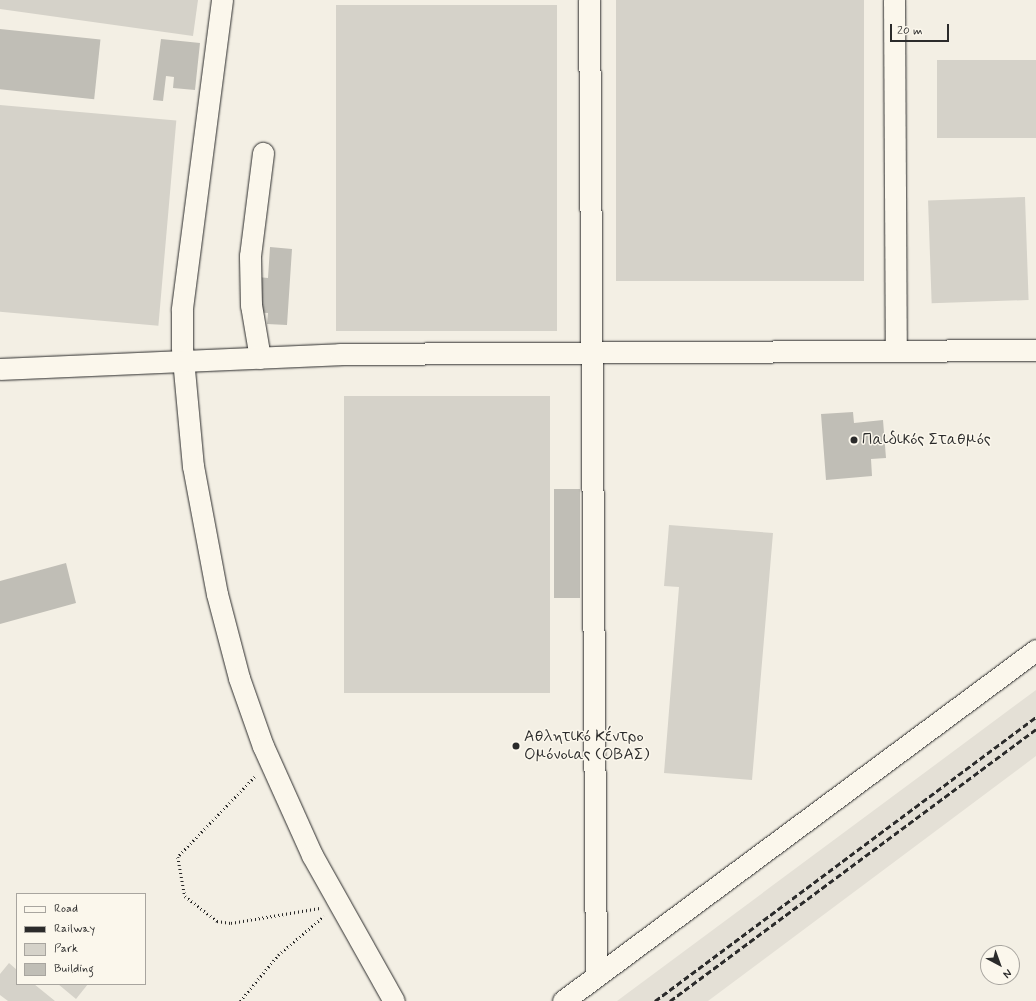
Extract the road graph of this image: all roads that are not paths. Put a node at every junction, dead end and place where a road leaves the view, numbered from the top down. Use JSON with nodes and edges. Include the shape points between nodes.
{"nodes":[{"id":1,"x":222,"y":0,"type":"edge"},
{"id":2,"x":589,"y":0,"type":"edge"},
{"id":3,"x":894,"y":0,"type":"edge"},
{"id":4,"x":263,"y":153,"type":"dead end"},
{"id":5,"x":1036,"y":350,"type":"edge"},
{"id":6,"x":896,"y":351,"type":"junction"},
{"id":7,"x":591,"y":354,"type":"junction"},
{"id":8,"x":260,"y":358,"type":"junction"},
{"id":9,"x":183,"y":361,"type":"junction"},
{"id":10,"x":0,"y":369,"type":"edge"},
{"id":11,"x":1036,"y":650,"type":"edge"},
{"id":12,"x":596,"y":976,"type":"junction"},
{"id":13,"x":394,"y":1001,"type":"edge"},
{"id":14,"x":563,"y":1001,"type":"edge"}],
"edges":[{"from":1,"to":9,"type":"street","via":[[185,285]]},
{"from":2,"to":7,"type":"street"},
{"from":3,"to":6,"type":"street"},
{"from":4,"to":8,"type":"street","via":[[250,256],[251,305]]},
{"from":5,"to":6,"type":"street"},
{"from":6,"to":7,"type":"street"},
{"from":7,"to":8,"type":"street","via":[[340,354]]},
{"from":7,"to":12,"type":"street"},
{"from":8,"to":9,"type":"street"},
{"from":9,"to":10,"type":"street"},
{"from":9,"to":13,"type":"street","via":[[192,466],[217,594],[239,678],[270,763],[338,904]]},
{"from":11,"to":12,"type":"street"},
{"from":12,"to":14,"type":"street"}]}
